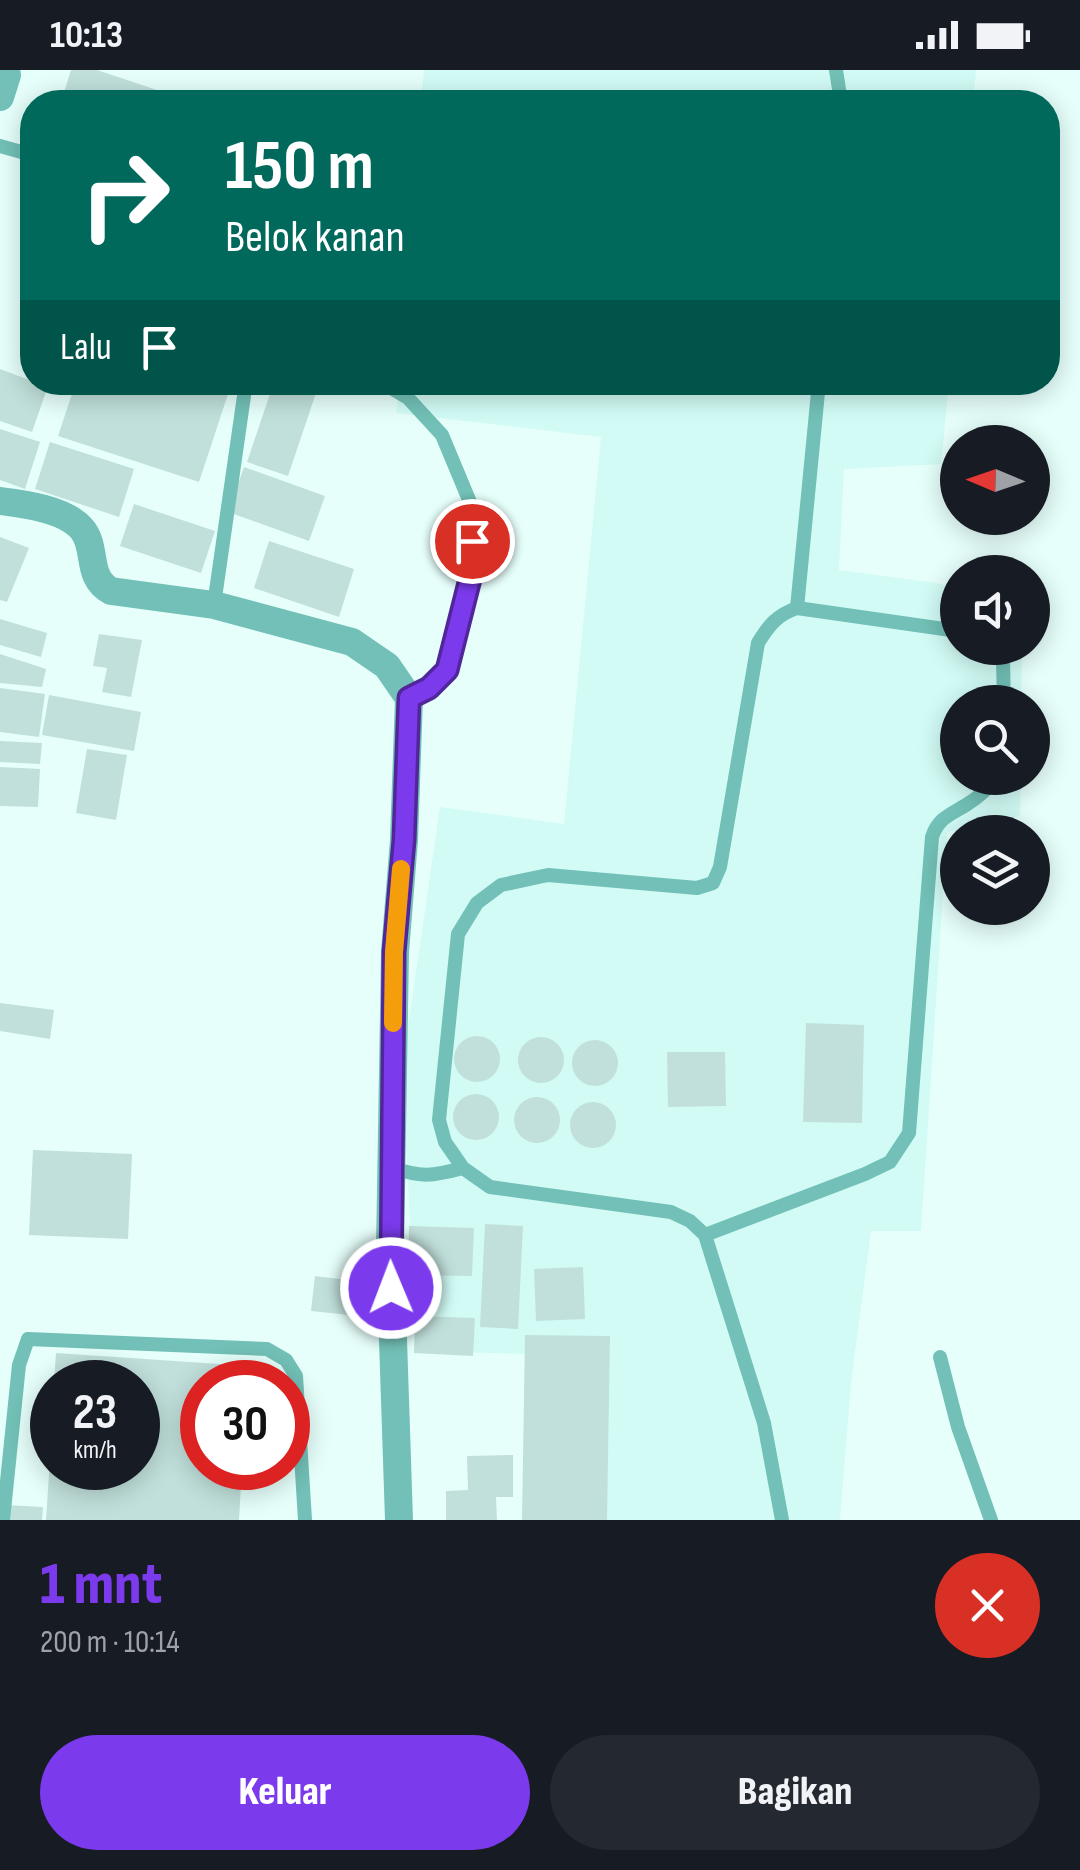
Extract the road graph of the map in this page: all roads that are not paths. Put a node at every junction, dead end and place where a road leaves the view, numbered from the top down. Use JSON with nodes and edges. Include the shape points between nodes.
{"nodes":[{"id":1,"x":244,"y":395,"type":"edge"},
{"id":2,"x":403,"y":395,"type":"edge"},
{"id":3,"x":818,"y":395,"type":"edge"},
{"id":4,"x":0,"y":501,"type":"edge"},
{"id":5,"x":214,"y":604,"type":"junction"},
{"id":6,"x":797,"y":608,"type":"junction"},
{"id":7,"x":940,"y":628,"type":"edge"},
{"id":8,"x":409,"y":698,"type":"junction"},
{"id":9,"x":980,"y":795,"type":"edge"},
{"id":10,"x":391,"y":1166,"type":"junction"},
{"id":11,"x":463,"y":1168,"type":"junction"},
{"id":12,"x":705,"y":1235,"type":"junction"},
{"id":13,"x":940,"y":1357,"type":"dead end"},
{"id":14,"x":3,"y":1520,"type":"edge"},
{"id":15,"x":305,"y":1520,"type":"edge"},
{"id":16,"x":399,"y":1520,"type":"edge"},
{"id":17,"x":782,"y":1520,"type":"edge"},
{"id":18,"x":991,"y":1520,"type":"edge"}],
"edges":[{"from":1,"to":5,"type":"lane"},
{"from":2,"to":8,"type":"lane","via":[[442,435],[472,508],[471,575],[447,670]]},
{"from":3,"to":6,"type":"lane"},
{"from":4,"to":5,"type":"street","via":[[47,510],[78,525],[94,574],[111,591]]},
{"from":5,"to":8,"type":"street","via":[[352,642],[386,666]]},
{"from":6,"to":7,"type":"lane"},
{"from":6,"to":11,"type":"lane","via":[[780,614],[758,643],[713,883],[697,888],[532,878],[501,885],[477,903],[458,934],[439,1120]]},
{"from":8,"to":10,"type":"street","via":[[394,952]]},
{"from":9,"to":12,"type":"lane","via":[[941,818],[932,838],[910,1133],[890,1162]]},
{"from":10,"to":11,"type":"lane","via":[[432,1176]]},
{"from":10,"to":16,"type":"street"},
{"from":11,"to":12,"type":"lane","via":[[490,1187],[671,1212]]},
{"from":12,"to":17,"type":"lane","via":[[764,1423]]},
{"from":13,"to":18,"type":"lane"},
{"from":14,"to":15,"type":"lane","via":[[18,1365],[28,1339],[268,1350],[286,1360],[296,1376]]}]}
